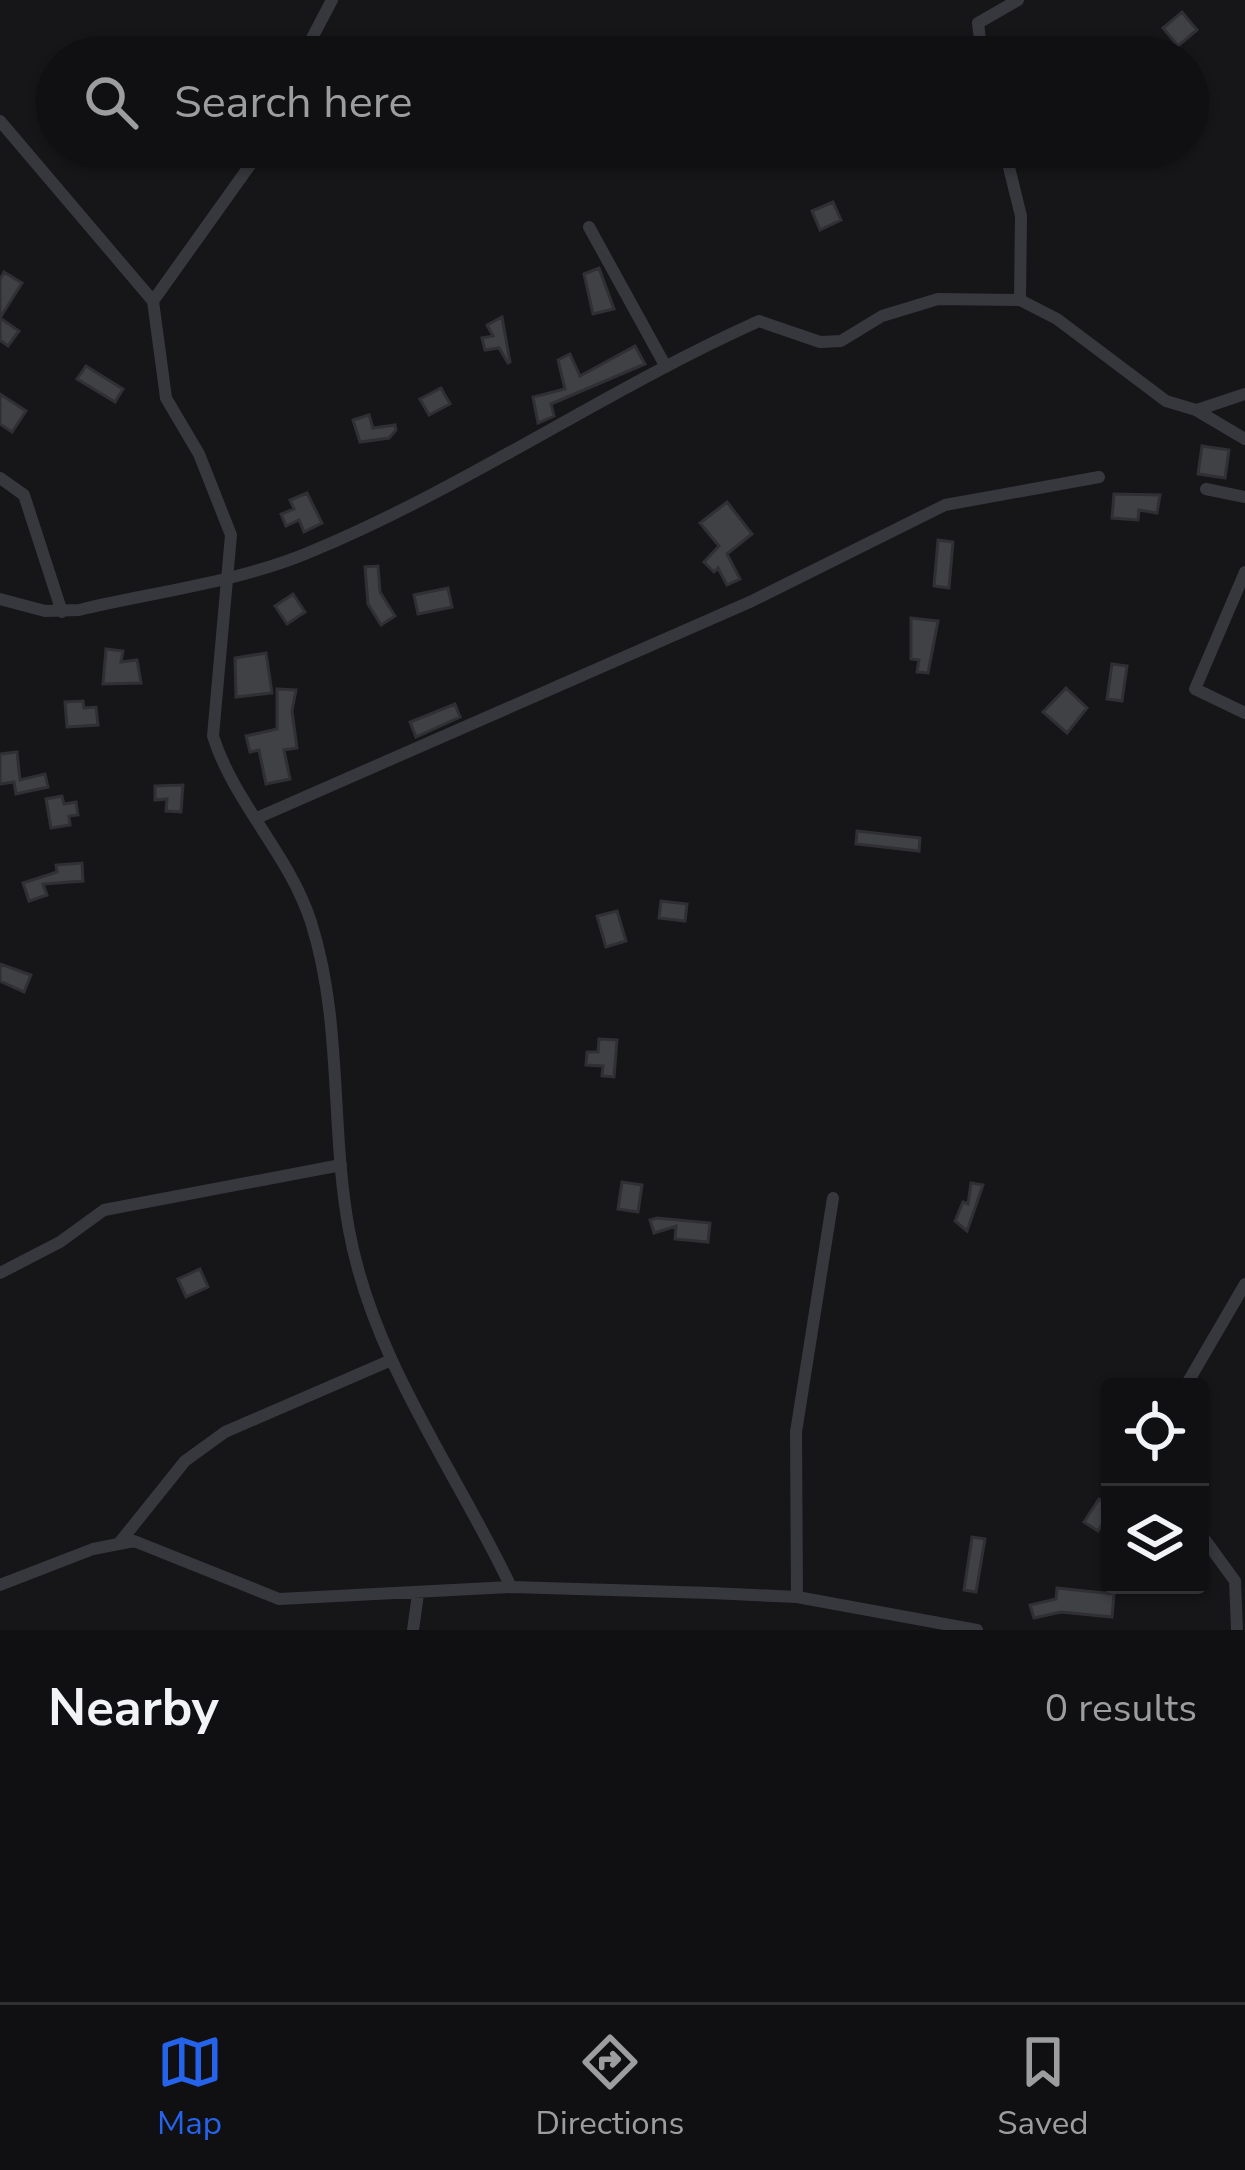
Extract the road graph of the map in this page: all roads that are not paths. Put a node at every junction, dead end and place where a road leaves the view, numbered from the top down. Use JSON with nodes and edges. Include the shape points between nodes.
{"nodes":[{"id":1,"x":332,"y":0,"type":"edge"},
{"id":2,"x":1018,"y":0,"type":"edge"},
{"id":3,"x":313,"y":36,"type":"edge"},
{"id":4,"x":980,"y":36,"type":"edge"},
{"id":5,"x":0,"y":121,"type":"edge"},
{"id":6,"x":36,"y":163,"type":"edge"},
{"id":7,"x":40,"y":168,"type":"edge"},
{"id":8,"x":248,"y":168,"type":"edge"},
{"id":9,"x":1009,"y":168,"type":"edge"},
{"id":10,"x":589,"y":226,"type":"dead end"},
{"id":11,"x":1020,"y":300,"type":"junction"},
{"id":12,"x":153,"y":301,"type":"junction"},
{"id":13,"x":666,"y":367,"type":"junction"},
{"id":14,"x":1245,"y":394,"type":"edge"},
{"id":15,"x":1196,"y":410,"type":"junction"},
{"id":16,"x":1245,"y":439,"type":"edge"},
{"id":17,"x":1099,"y":477,"type":"dead end"},
{"id":18,"x":0,"y":478,"type":"edge"},
{"id":19,"x":1205,"y":489,"type":"dead end"},
{"id":20,"x":1245,"y":496,"type":"edge"},
{"id":21,"x":1245,"y":572,"type":"edge"},
{"id":22,"x":225,"y":575,"type":"junction"},
{"id":23,"x":0,"y":599,"type":"edge"},
{"id":24,"x":62,"y":612,"type":"junction"},
{"id":25,"x":1245,"y":713,"type":"edge"},
{"id":26,"x":257,"y":818,"type":"junction"},
{"id":27,"x":341,"y":1165,"type":"junction"},
{"id":28,"x":832,"y":1198,"type":"dead end"},
{"id":29,"x":0,"y":1273,"type":"edge"},
{"id":30,"x":1245,"y":1284,"type":"edge"},
{"id":31,"x":389,"y":1361,"type":"junction"},
{"id":32,"x":1190,"y":1378,"type":"edge"},
{"id":33,"x":120,"y":1542,"type":"junction"},
{"id":34,"x":1209,"y":1545,"type":"edge"},
{"id":35,"x":0,"y":1585,"type":"edge"},
{"id":36,"x":511,"y":1587,"type":"junction"},
{"id":37,"x":418,"y":1594,"type":"junction"},
{"id":38,"x":797,"y":1598,"type":"junction"},
{"id":39,"x":939,"y":1627,"type":"edge"},
{"id":40,"x":413,"y":1630,"type":"edge"},
{"id":41,"x":977,"y":1630,"type":"edge"},
{"id":42,"x":1237,"y":1630,"type":"edge"}],
"edges":[{"from":1,"to":3,"type":"street"},
{"from":2,"to":4,"type":"street","via":[[978,23]]},
{"from":5,"to":6,"type":"street"},
{"from":7,"to":12,"type":"street"},
{"from":8,"to":12,"type":"street"},
{"from":9,"to":11,"type":"street","via":[[1021,216]]},
{"from":10,"to":13,"type":"street"},
{"from":11,"to":13,"type":"street","via":[[938,299],[882,316],[841,341],[759,321]]},
{"from":11,"to":15,"type":"street","via":[[1166,401]]},
{"from":12,"to":22,"type":"street","via":[[166,398],[231,535]]},
{"from":13,"to":22,"type":"street","via":[[422,503],[287,561]]},
{"from":14,"to":15,"type":"street"},
{"from":15,"to":16,"type":"street"},
{"from":17,"to":26,"type":"street","via":[[945,506],[752,601]]},
{"from":18,"to":24,"type":"street","via":[[24,495]]},
{"from":19,"to":20,"type":"street"},
{"from":21,"to":25,"type":"street","via":[[1195,688]]},
{"from":22,"to":24,"type":"street"},
{"from":22,"to":26,"type":"street","via":[[213,736]]},
{"from":23,"to":24,"type":"street"},
{"from":26,"to":27,"type":"street","via":[[304,903],[318,951],[337,1062]]},
{"from":27,"to":29,"type":"street","via":[[104,1210]]},
{"from":27,"to":31,"type":"street","via":[[354,1251]]},
{"from":28,"to":38,"type":"street","via":[[796,1432]]},
{"from":30,"to":32,"type":"street"},
{"from":31,"to":33,"type":"street","via":[[225,1432],[185,1462]]},
{"from":31,"to":36,"type":"street"},
{"from":33,"to":35,"type":"street"},
{"from":33,"to":37,"type":"street","via":[[149,1544],[279,1599]]},
{"from":34,"to":42,"type":"street","via":[[1235,1581]]},
{"from":36,"to":37,"type":"street"},
{"from":36,"to":38,"type":"street"},
{"from":37,"to":40,"type":"street"},
{"from":38,"to":39,"type":"street"},
{"from":39,"to":41,"type":"street"}]}
